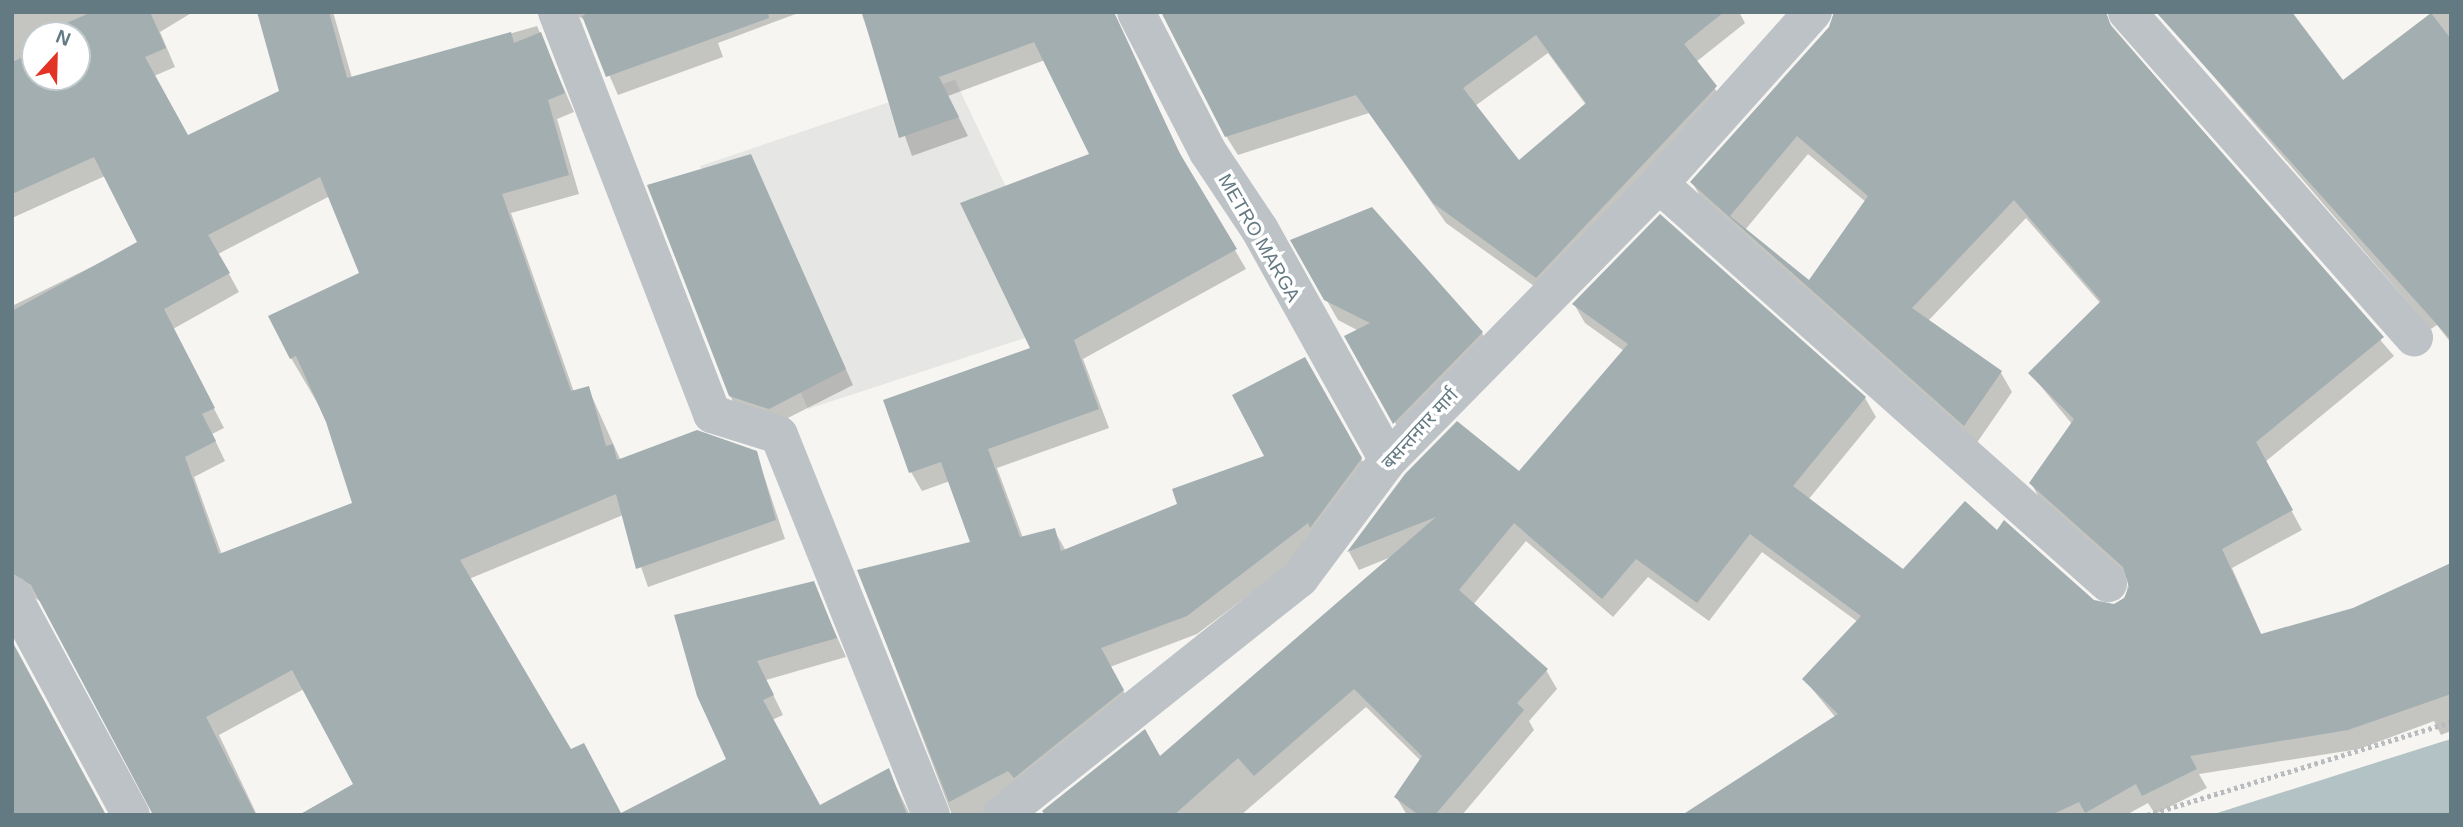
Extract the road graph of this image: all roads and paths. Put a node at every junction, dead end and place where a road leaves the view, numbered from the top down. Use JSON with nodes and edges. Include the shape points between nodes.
{"nodes":[{"id":1,"x":557,"y":12,"type":"edge"},
{"id":2,"x":1136,"y":12,"type":"edge"},
{"id":3,"x":2127,"y":12,"type":"edge"},
{"id":4,"x":1809,"y":14,"type":"edge"},
{"id":5,"x":1659,"y":184,"type":"junction"},
{"id":6,"x":2414,"y":337,"type":"dead end"},
{"id":7,"x":1388,"y":460,"type":"junction"},
{"id":8,"x":2108,"y":583,"type":"dead end"},
{"id":9,"x":12,"y":595,"type":"edge"},
{"id":10,"x":2451,"y":722,"type":"edge"},
{"id":11,"x":131,"y":815,"type":"edge"},
{"id":12,"x":931,"y":815,"type":"edge"},
{"id":13,"x":1002,"y":815,"type":"edge"},
{"id":14,"x":2147,"y":815,"type":"edge"}],
"edges":[{"from":1,"to":12,"type":"street","via":[[712,414],[779,435]]},
{"from":2,"to":7,"type":"street","name":"METRO MARGA","via":[[1208,152],[1260,230]]},
{"from":3,"to":6,"type":"street"},
{"from":4,"to":5,"type":"street","name":"बसन्तनगर मार्ग"},
{"from":5,"to":7,"type":"street","name":"बसन्तनगर मार्ग"},
{"from":5,"to":8,"type":"street"},
{"from":7,"to":13,"type":"street","name":"बसन्तनगर मार्ग","via":[[1300,579]]},
{"from":9,"to":11,"type":"street"},
{"from":10,"to":14,"type":"path"}]}
